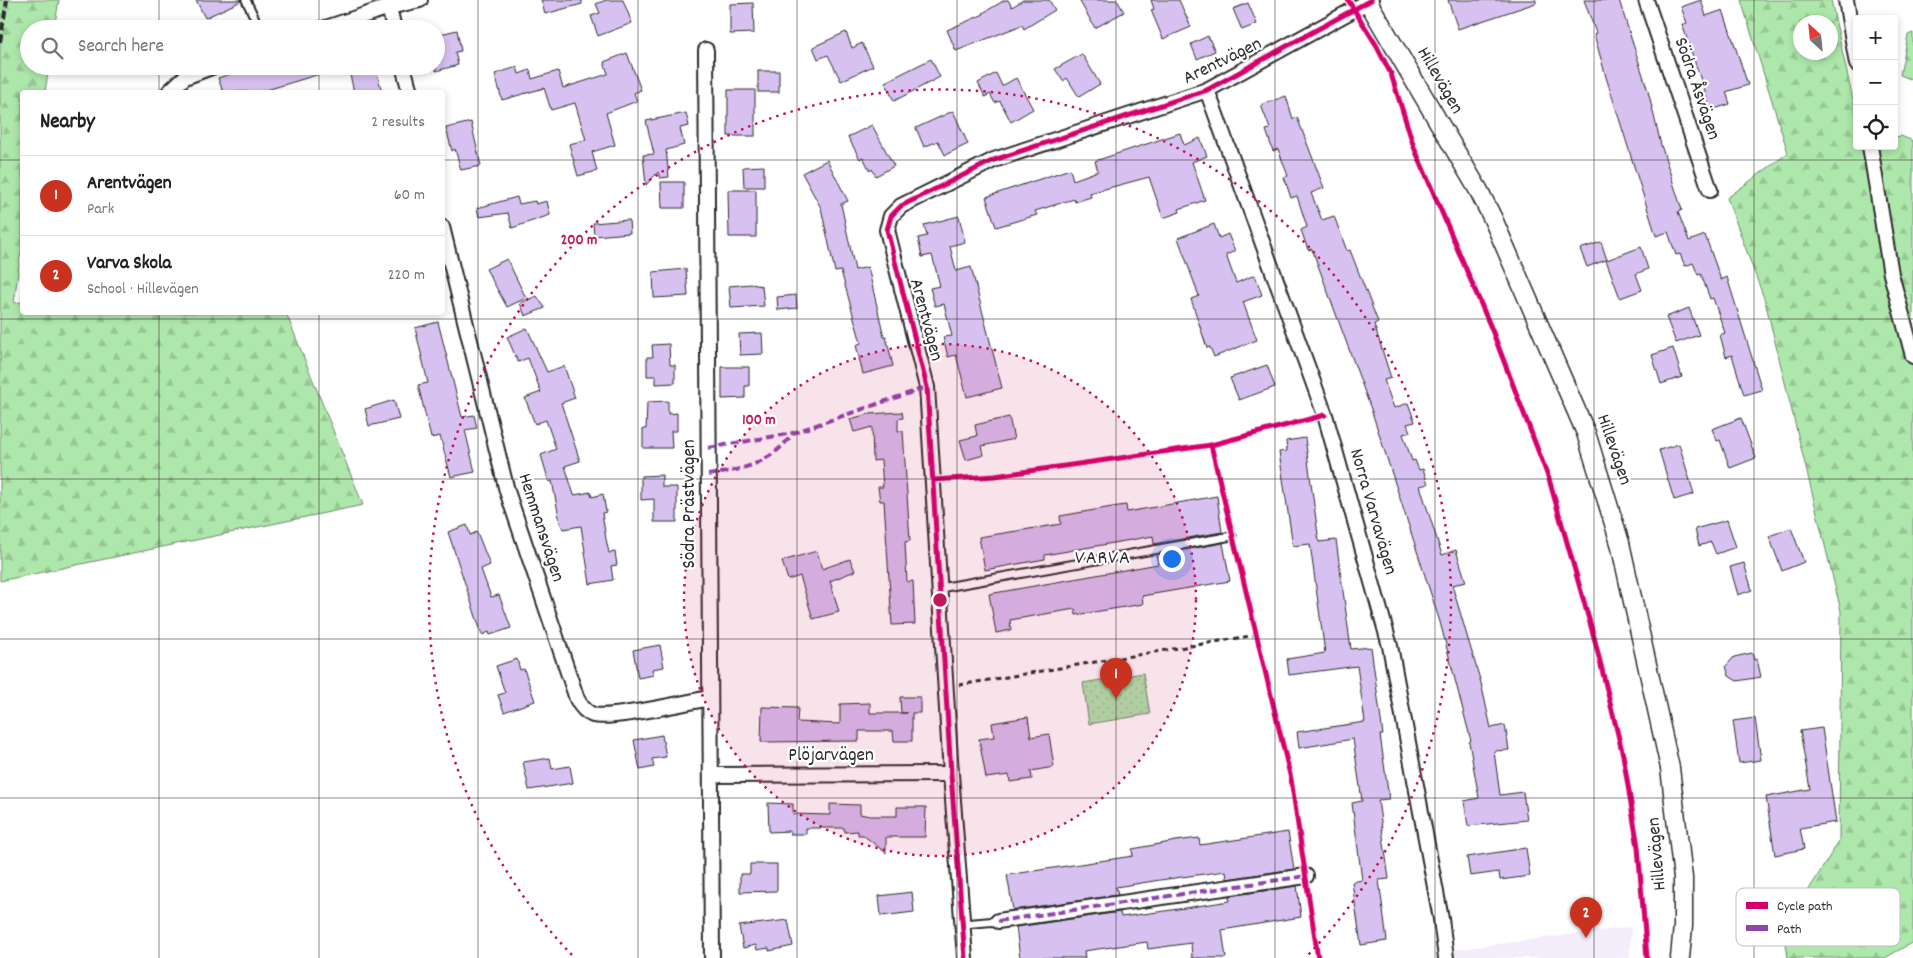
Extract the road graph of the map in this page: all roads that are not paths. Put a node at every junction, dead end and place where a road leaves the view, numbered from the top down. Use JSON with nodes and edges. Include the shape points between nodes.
{"nodes":[{"id":1,"x":246,"y":0,"type":"edge"},
{"id":2,"x":420,"y":0,"type":"edge"},
{"id":3,"x":1646,"y":0,"type":"edge"},
{"id":4,"x":1846,"y":0,"type":"edge"},
{"id":5,"x":1369,"y":1,"type":"edge"},
{"id":6,"x":389,"y":7,"type":"junction"},
{"id":7,"x":256,"y":20,"type":"edge"},
{"id":8,"x":350,"y":20,"type":"edge"},
{"id":9,"x":392,"y":20,"type":"edge"},
{"id":10,"x":706,"y":50,"type":"dead end"},
{"id":11,"x":1856,"y":60,"type":"edge"},
{"id":12,"x":190,"y":75,"type":"edge"},
{"id":13,"x":406,"y":75,"type":"edge"},
{"id":14,"x":171,"y":90,"type":"edge"},
{"id":15,"x":410,"y":90,"type":"edge"},
{"id":16,"x":1207,"y":90,"type":"junction"},
{"id":17,"x":1871,"y":150,"type":"edge"},
{"id":18,"x":1710,"y":190,"type":"dead end"},
{"id":19,"x":445,"y":239,"type":"edge"},
{"id":20,"x":1913,"y":356,"type":"edge"},
{"id":21,"x":1232,"y":536,"type":"dead end"},
{"id":22,"x":940,"y":588,"type":"junction"},
{"id":23,"x":710,"y":698,"type":"junction"},
{"id":24,"x":951,"y":774,"type":"junction"},
{"id":25,"x":710,"y":775,"type":"junction"},
{"id":26,"x":1306,"y":876,"type":"dead end"},
{"id":27,"x":998,"y":921,"type":"joint"},
{"id":28,"x":963,"y":924,"type":"junction"},
{"id":29,"x":712,"y":958,"type":"edge"},
{"id":30,"x":965,"y":958,"type":"edge"},
{"id":31,"x":1446,"y":958,"type":"edge"},
{"id":32,"x":1680,"y":958,"type":"edge"}],
"edges":[{"from":1,"to":7,"type":"lane"},
{"from":2,"to":6,"type":"street"},
{"from":3,"to":18,"type":"street","name":"Södra Åsvägen"},
{"from":4,"to":11,"type":"street"},
{"from":5,"to":16,"type":"street","name":"Arentvägen"},
{"from":5,"to":32,"type":"street","name":"Hillevägen","via":[[1493,219],[1586,433],[1606,493],[1634,601],[1670,768],[1682,878]]},
{"from":6,"to":8,"type":"street"},
{"from":6,"to":9,"type":"street"},
{"from":10,"to":23,"type":"street","name":"Södra Prästvägen"},
{"from":12,"to":14,"type":"street"},
{"from":13,"to":15,"type":"street"},
{"from":16,"to":22,"type":"street","name":"Arentvägen","via":[[994,160],[901,206],[891,216],[887,230],[927,386]]},
{"from":16,"to":31,"type":"street","name":"Norra Varvavägen","via":[[1325,415],[1390,646]]},
{"from":17,"to":20,"type":"street","via":[[1891,274]]},
{"from":19,"to":23,"type":"street","name":"Hemmansvägen","via":[[507,491],[582,709],[608,716]]},
{"from":21,"to":22,"type":"lane"},
{"from":22,"to":24,"type":"street","name":"Arentvägen"},
{"from":23,"to":25,"type":"street","name":"Södra Prästvägen"},
{"from":24,"to":25,"type":"street","name":"Plöjarvägen"},
{"from":24,"to":28,"type":"street","name":"Arentvägen"},
{"from":25,"to":29,"type":"street","name":"Södra Prästvägen"},
{"from":26,"to":27,"type":"street"},
{"from":27,"to":28,"type":"lane"},
{"from":28,"to":30,"type":"street","name":"Arentvägen"}]}
